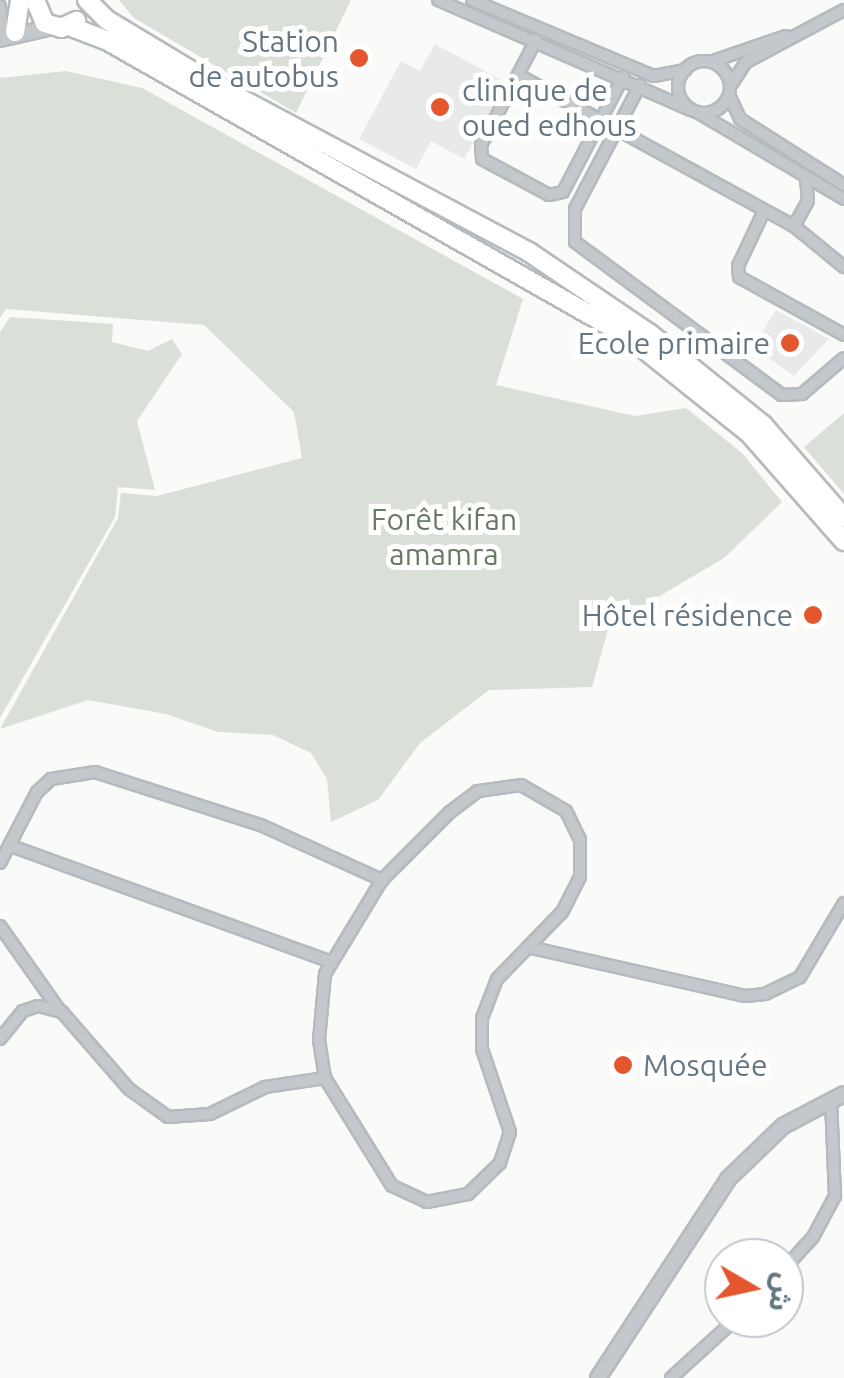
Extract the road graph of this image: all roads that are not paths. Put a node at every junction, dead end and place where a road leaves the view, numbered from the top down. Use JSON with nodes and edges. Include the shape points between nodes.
{"nodes":[{"id":1,"x":85,"y":0,"type":"edge"},
{"id":2,"x":438,"y":0,"type":"edge"},
{"id":3,"x":472,"y":0,"type":"edge"},
{"id":4,"x":31,"y":3,"type":"edge"},
{"id":5,"x":0,"y":6,"type":"edge"},
{"id":6,"x":844,"y":10,"type":"edge"},
{"id":7,"x":61,"y":26,"type":"junction"},
{"id":8,"x":806,"y":30,"type":"junction"},
{"id":9,"x":6,"y":36,"type":"edge"},
{"id":10,"x":536,"y":40,"type":"junction"},
{"id":11,"x":709,"y":62,"type":"junction"},
{"id":12,"x":685,"y":70,"type":"junction"},
{"id":13,"x":518,"y":75,"type":"junction"},
{"id":14,"x":623,"y":78,"type":"junction"},
{"id":15,"x":640,"y":85,"type":"junction"},
{"id":16,"x":730,"y":92,"type":"junction"},
{"id":17,"x":694,"y":111,"type":"junction"},
{"id":18,"x":601,"y":120,"type":"junction"},
{"id":19,"x":614,"y":133,"type":"junction"},
{"id":20,"x":806,"y":176,"type":"junction"},
{"id":21,"x":844,"y":186,"type":"edge"},
{"id":22,"x":830,"y":191,"type":"junction"},
{"id":23,"x":844,"y":200,"type":"edge"},
{"id":24,"x":808,"y":201,"type":"junction"},
{"id":25,"x":764,"y":211,"type":"junction"},
{"id":26,"x":794,"y":226,"type":"junction"},
{"id":27,"x":844,"y":266,"type":"edge"},
{"id":28,"x":844,"y":335,"type":"edge"},
{"id":29,"x":844,"y":358,"type":"edge"},
{"id":30,"x":844,"y":518,"type":"edge"},
{"id":31,"x":844,"y":541,"type":"edge"},
{"id":32,"x":10,"y":846,"type":"junction"},
{"id":33,"x":0,"y":863,"type":"edge"},
{"id":34,"x":382,"y":880,"type":"junction"},
{"id":35,"x":844,"y":902,"type":"edge"},
{"id":36,"x":0,"y":926,"type":"edge"},
{"id":37,"x":528,"y":947,"type":"junction"},
{"id":38,"x":330,"y":961,"type":"junction"},
{"id":39,"x":36,"y":979,"type":"junction"},
{"id":40,"x":23,"y":1011,"type":"junction"},
{"id":41,"x":62,"y":1012,"type":"junction"},
{"id":42,"x":0,"y":1039,"type":"edge"},
{"id":43,"x":325,"y":1078,"type":"junction"},
{"id":44,"x":837,"y":1097,"type":"edge"},
{"id":45,"x":804,"y":1247,"type":"edge"},
{"id":46,"x":715,"y":1338,"type":"edge"},
{"id":47,"x":598,"y":1378,"type":"edge"},
{"id":48,"x":671,"y":1378,"type":"edge"}],
"edges":[{"from":1,"to":7,"type":"main road","via":[[82,14]]},
{"from":1,"to":30,"type":"main road","via":[[215,85],[516,244],[650,334],[762,425]]},
{"from":2,"to":10,"type":"street"},
{"from":3,"to":12,"type":"street","via":[[654,76]]},
{"from":4,"to":7,"type":"main road"},
{"from":4,"to":9,"type":"main road"},
{"from":5,"to":9,"type":"street"},
{"from":6,"to":8,"type":"street"},
{"from":7,"to":9,"type":"street"},
{"from":7,"to":31,"type":"main road","via":[[106,40],[629,337],[748,433]]},
{"from":8,"to":11,"type":"street"},
{"from":8,"to":16,"type":"street","via":[[746,62]]},
{"from":10,"to":13,"type":"street"},
{"from":10,"to":14,"type":"street"},
{"from":11,"to":12,"type":"street"},
{"from":11,"to":16,"type":"street","via":[[726,73]]},
{"from":12,"to":17,"type":"street","via":[[679,92]]},
{"from":13,"to":18,"type":"street"},
{"from":13,"to":18,"type":"street","via":[[482,146],[482,159],[555,196]]},
{"from":14,"to":15,"type":"street"},
{"from":14,"to":18,"type":"street"},
{"from":15,"to":17,"type":"street"},
{"from":15,"to":19,"type":"street"},
{"from":16,"to":17,"type":"street","via":[[719,108]]},
{"from":16,"to":21,"type":"street","via":[[735,114]]},
{"from":17,"to":20,"type":"street"},
{"from":18,"to":19,"type":"street"},
{"from":19,"to":25,"type":"street"},
{"from":19,"to":29,"type":"street","via":[[575,209],[575,242],[782,395],[802,394]]},
{"from":20,"to":22,"type":"street"},
{"from":20,"to":24,"type":"street"},
{"from":22,"to":23,"type":"street"},
{"from":22,"to":24,"type":"street"},
{"from":24,"to":26,"type":"street"},
{"from":25,"to":26,"type":"street"},
{"from":25,"to":28,"type":"street","via":[[738,266],[740,277]]},
{"from":26,"to":27,"type":"street"},
{"from":32,"to":33,"type":"street"},
{"from":32,"to":34,"type":"street","via":[[37,792],[51,779],[95,772],[262,826]]},
{"from":32,"to":38,"type":"street"},
{"from":34,"to":37,"type":"street","via":[[478,791],[506,784],[537,789],[566,810],[582,856],[562,912]]},
{"from":34,"to":38,"type":"street"},
{"from":35,"to":37,"type":"street","via":[[800,977],[765,994],[715,990]]},
{"from":36,"to":39,"type":"street"},
{"from":37,"to":43,"type":"street","via":[[498,979],[482,1018],[482,1049],[510,1132],[500,1163],[468,1194],[426,1202],[392,1186]]},
{"from":38,"to":43,"type":"street","via":[[319,1040]]},
{"from":39,"to":40,"type":"street","via":[[35,995]]},
{"from":39,"to":41,"type":"street"},
{"from":40,"to":41,"type":"street","via":[[38,1006]]},
{"from":40,"to":42,"type":"street"},
{"from":41,"to":43,"type":"street","via":[[129,1089],[168,1117],[190,1118],[265,1087]]},
{"from":44,"to":45,"type":"street","via":[[835,1196]]},
{"from":44,"to":47,"type":"street","via":[[757,1146],[728,1178]]},
{"from":46,"to":48,"type":"street"}]}
